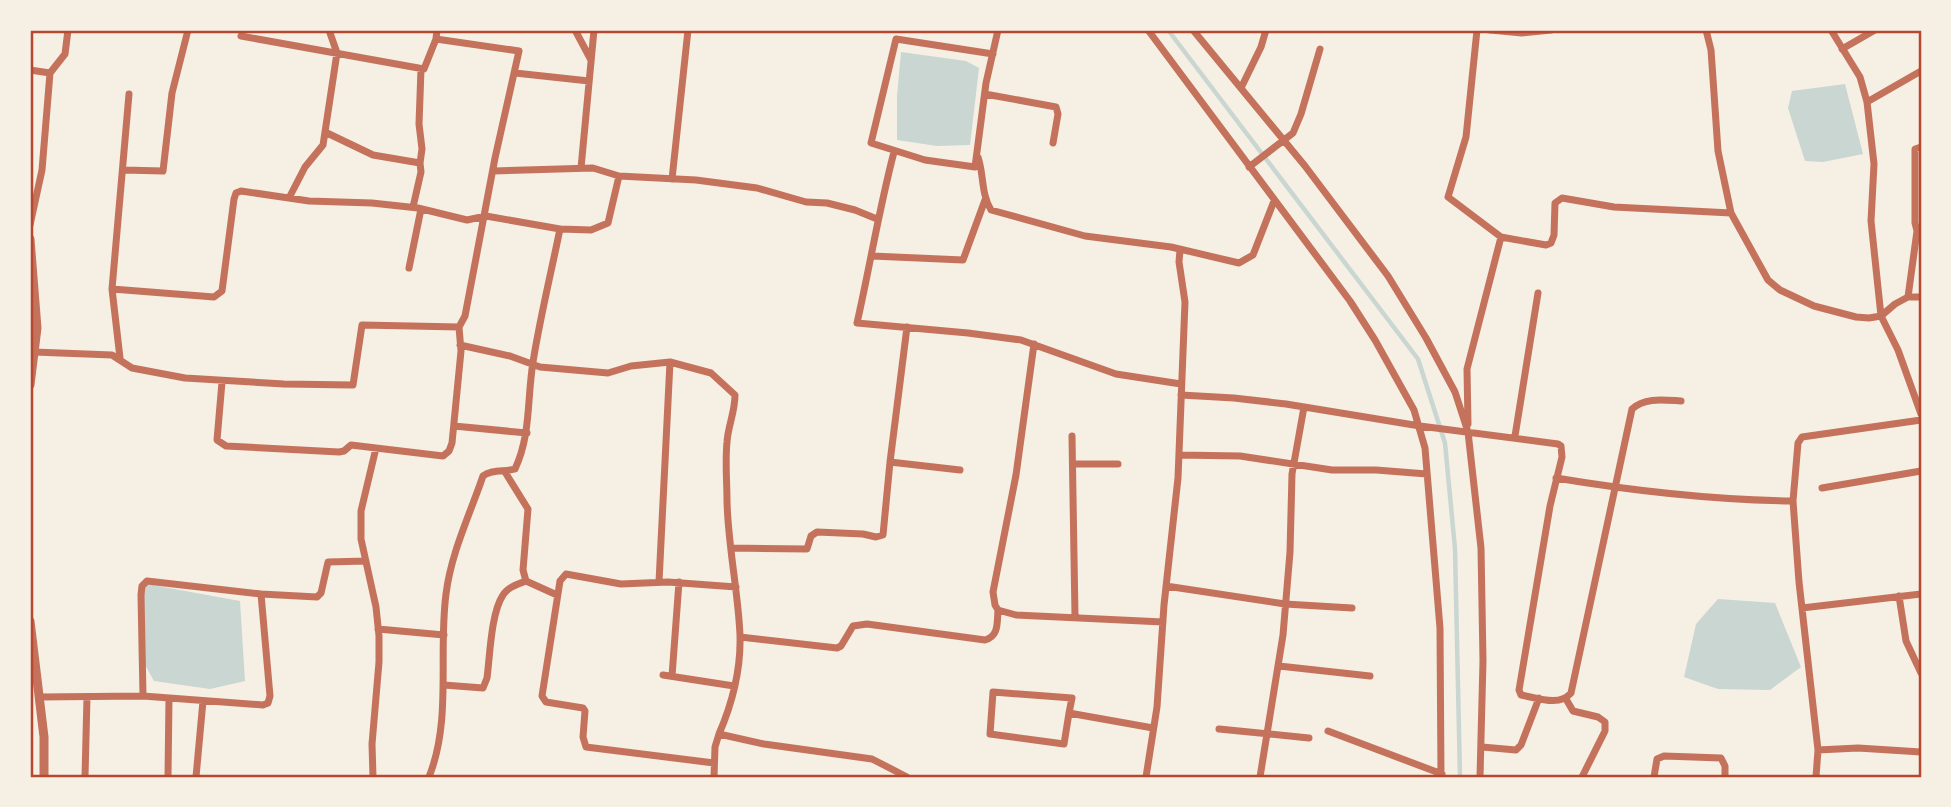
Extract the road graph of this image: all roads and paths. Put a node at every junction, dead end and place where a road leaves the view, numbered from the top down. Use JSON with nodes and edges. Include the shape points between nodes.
{"nodes":[{"id":1,"x":68,"y":30,"type":"edge"},
{"id":2,"x":188,"y":30,"type":"edge"},
{"id":3,"x":329,"y":30,"type":"edge"},
{"id":4,"x":437,"y":30,"type":"edge"},
{"id":5,"x":575,"y":30,"type":"edge"},
{"id":6,"x":594,"y":30,"type":"edge"},
{"id":7,"x":688,"y":30,"type":"edge"},
{"id":8,"x":998,"y":30,"type":"edge"},
{"id":9,"x":1148,"y":30,"type":"edge"},
{"id":10,"x":1193,"y":30,"type":"edge"},
{"id":11,"x":1266,"y":30,"type":"edge"},
{"id":12,"x":1477,"y":30,"type":"edge"},
{"id":13,"x":1490,"y":30,"type":"edge"},
{"id":14,"x":1551,"y":30,"type":"edge"},
{"id":15,"x":1706,"y":30,"type":"edge"},
{"id":16,"x":1830,"y":30,"type":"edge"},
{"id":17,"x":1875,"y":30,"type":"edge"},
{"id":18,"x":242,"y":36,"type":"dead end"},
{"id":19,"x":436,"y":39,"type":"junction"},
{"id":20,"x":1320,"y":49,"type":"dead end"},
{"id":21,"x":1842,"y":50,"type":"junction"},
{"id":22,"x":337,"y":53,"type":"junction"},
{"id":23,"x":993,"y":54,"type":"junction"},
{"id":24,"x":591,"y":61,"type":"junction"},
{"id":25,"x":421,"y":69,"type":"junction"},
{"id":26,"x":30,"y":71,"type":"edge"},
{"id":27,"x":1921,"y":71,"type":"edge"},
{"id":28,"x":50,"y":73,"type":"junction"},
{"id":29,"x":515,"y":73,"type":"junction"},
{"id":30,"x":589,"y":81,"type":"junction"},
{"id":31,"x":1241,"y":88,"type":"junction"},
{"id":32,"x":129,"y":94,"type":"dead end"},
{"id":33,"x":985,"y":94,"type":"junction"},
{"id":34,"x":1867,"y":102,"type":"junction"},
{"id":35,"x":325,"y":132,"type":"junction"},
{"id":36,"x":1284,"y":141,"type":"junction"},
{"id":37,"x":1052,"y":144,"type":"dead end"},
{"id":38,"x":1921,"y":147,"type":"edge"},
{"id":39,"x":894,"y":152,"type":"junction"},
{"id":40,"x":978,"y":157,"type":"junction"},
{"id":41,"x":419,"y":163,"type":"junction"},
{"id":42,"x":1252,"y":164,"type":"junction"},
{"id":43,"x":582,"y":168,"type":"junction"},
{"id":44,"x":123,"y":170,"type":"junction"},
{"id":45,"x":493,"y":171,"type":"junction"},
{"id":46,"x":619,"y":176,"type":"junction"},
{"id":47,"x":672,"y":179,"type":"junction"},
{"id":48,"x":289,"y":198,"type":"junction"},
{"id":49,"x":985,"y":200,"type":"junction"},
{"id":50,"x":1274,"y":201,"type":"junction"},
{"id":51,"x":417,"y":208,"type":"junction"},
{"id":52,"x":1731,"y":213,"type":"junction"},
{"id":53,"x":486,"y":216,"type":"junction"},
{"id":54,"x":877,"y":219,"type":"junction"},
{"id":55,"x":30,"y":225,"type":"edge"},
{"id":56,"x":560,"y":229,"type":"junction"},
{"id":57,"x":1919,"y":232,"type":"edge"},
{"id":58,"x":1501,"y":237,"type":"junction"},
{"id":59,"x":30,"y":239,"type":"edge"},
{"id":60,"x":1180,"y":250,"type":"junction"},
{"id":61,"x":872,"y":256,"type":"junction"},
{"id":62,"x":409,"y":268,"type":"dead end"},
{"id":63,"x":112,"y":289,"type":"junction"},
{"id":64,"x":1538,"y":293,"type":"dead end"},
{"id":65,"x":1908,"y":297,"type":"junction"},
{"id":66,"x":1921,"y":297,"type":"edge"},
{"id":67,"x":1881,"y":316,"type":"junction"},
{"id":68,"x":459,"y":327,"type":"junction"},
{"id":69,"x":907,"y":327,"type":"junction"},
{"id":70,"x":1034,"y":344,"type":"junction"},
{"id":71,"x":460,"y":345,"type":"junction"},
{"id":72,"x":34,"y":352,"type":"junction"},
{"id":73,"x":120,"y":358,"type":"junction"},
{"id":74,"x":670,"y":362,"type":"junction"},
{"id":75,"x":533,"y":364,"type":"junction"},
{"id":76,"x":222,"y":382,"type":"junction"},
{"id":77,"x":1181,"y":384,"type":"junction"},
{"id":78,"x":30,"y":385,"type":"edge"},
{"id":79,"x":1181,"y":395,"type":"junction"},
{"id":80,"x":1681,"y":401,"type":"dead end"},
{"id":81,"x":1304,"y":407,"type":"junction"},
{"id":82,"x":1921,"y":414,"type":"edge"},
{"id":83,"x":1921,"y":420,"type":"edge"},
{"id":84,"x":454,"y":426,"type":"junction"},
{"id":85,"x":1420,"y":426,"type":"junction"},
{"id":86,"x":1464,"y":431,"type":"junction"},
{"id":87,"x":527,"y":433,"type":"junction"},
{"id":88,"x":1072,"y":436,"type":"dead end"},
{"id":89,"x":1515,"y":436,"type":"junction"},
{"id":90,"x":376,"y":447,"type":"junction"},
{"id":91,"x":1179,"y":455,"type":"junction"},
{"id":92,"x":890,"y":462,"type":"junction"},
{"id":93,"x":1073,"y":464,"type":"junction"},
{"id":94,"x":1118,"y":464,"type":"dead end"},
{"id":95,"x":1293,"y":465,"type":"junction"},
{"id":96,"x":960,"y":470,"type":"dead end"},
{"id":97,"x":1921,"y":471,"type":"edge"},
{"id":98,"x":505,"y":472,"type":"junction"},
{"id":99,"x":1427,"y":474,"type":"junction"},
{"id":100,"x":1556,"y":478,"type":"junction"},
{"id":101,"x":1614,"y":488,"type":"junction"},
{"id":102,"x":1822,"y":488,"type":"dead end"},
{"id":103,"x":1793,"y":501,"type":"junction"},
{"id":104,"x":731,"y":548,"type":"junction"},
{"id":105,"x":366,"y":561,"type":"junction"},
{"id":106,"x":526,"y":581,"type":"junction"},
{"id":107,"x":659,"y":582,"type":"junction"},
{"id":108,"x":678,"y":582,"type":"junction"},
{"id":109,"x":1166,"y":586,"type":"junction"},
{"id":110,"x":736,"y":587,"type":"junction"},
{"id":111,"x":261,"y":594,"type":"junction"},
{"id":112,"x":1921,"y":594,"type":"edge"},
{"id":113,"x":557,"y":595,"type":"junction"},
{"id":114,"x":1899,"y":596,"type":"junction"},
{"id":115,"x":1285,"y":604,"type":"junction"},
{"id":116,"x":1352,"y":608,"type":"dead end"},
{"id":117,"x":1802,"y":608,"type":"junction"},
{"id":118,"x":998,"y":610,"type":"junction"},
{"id":119,"x":1075,"y":616,"type":"junction"},
{"id":120,"x":30,"y":621,"type":"edge"},
{"id":121,"x":1163,"y":622,"type":"junction"},
{"id":122,"x":378,"y":629,"type":"junction"},
{"id":123,"x":444,"y":635,"type":"junction"},
{"id":124,"x":740,"y":637,"type":"junction"},
{"id":125,"x":1279,"y":666,"type":"junction"},
{"id":126,"x":1921,"y":673,"type":"edge"},
{"id":127,"x":663,"y":675,"type":"dead end"},
{"id":128,"x":672,"y":676,"type":"junction"},
{"id":129,"x":1370,"y":676,"type":"dead end"},
{"id":130,"x":444,"y":685,"type":"junction"},
{"id":131,"x":734,"y":686,"type":"junction"},
{"id":132,"x":87,"y":696,"type":"junction"},
{"id":133,"x":143,"y":696,"type":"junction"},
{"id":134,"x":39,"y":697,"type":"junction"},
{"id":135,"x":169,"y":698,"type":"junction"},
{"id":136,"x":1539,"y":698,"type":"junction"},
{"id":137,"x":1566,"y":699,"type":"junction"},
{"id":138,"x":203,"y":701,"type":"junction"},
{"id":139,"x":1069,"y":713,"type":"junction"},
{"id":140,"x":1153,"y":728,"type":"junction"},
{"id":141,"x":1219,"y":729,"type":"dead end"},
{"id":142,"x":1328,"y":730,"type":"dead end"},
{"id":143,"x":719,"y":734,"type":"junction"},
{"id":144,"x":1266,"y":735,"type":"junction"},
{"id":145,"x":1309,"y":738,"type":"dead end"},
{"id":146,"x":1482,"y":747,"type":"junction"},
{"id":147,"x":1818,"y":750,"type":"junction"},
{"id":148,"x":1921,"y":752,"type":"edge"},
{"id":149,"x":714,"y":763,"type":"junction"},
{"id":150,"x":1441,"y":776,"type":"edge"},
{"id":151,"x":44,"y":777,"type":"edge"},
{"id":152,"x":85,"y":777,"type":"edge"},
{"id":153,"x":168,"y":777,"type":"edge"},
{"id":154,"x":196,"y":777,"type":"edge"},
{"id":155,"x":373,"y":777,"type":"edge"},
{"id":156,"x":429,"y":777,"type":"edge"},
{"id":157,"x":714,"y":777,"type":"edge"},
{"id":158,"x":907,"y":777,"type":"edge"},
{"id":159,"x":1146,"y":777,"type":"edge"},
{"id":160,"x":1260,"y":777,"type":"edge"},
{"id":161,"x":1480,"y":777,"type":"edge"},
{"id":162,"x":1582,"y":777,"type":"edge"},
{"id":163,"x":1654,"y":777,"type":"edge"},
{"id":164,"x":1725,"y":777,"type":"edge"},
{"id":165,"x":1816,"y":777,"type":"edge"}],
"edges":[{"from":1,"to":28,"type":"street","via":[[65,54]]},
{"from":2,"to":44,"type":"street","via":[[172,93],[163,171]]},
{"from":3,"to":22,"type":"street"},
{"from":4,"to":19,"type":"street"},
{"from":5,"to":24,"type":"street"},
{"from":6,"to":24,"type":"street"},
{"from":7,"to":47,"type":"street"},
{"from":8,"to":23,"type":"street"},
{"from":9,"to":42,"type":"street"},
{"from":10,"to":31,"type":"street"},
{"from":11,"to":31,"type":"street"},
{"from":12,"to":58,"type":"street","via":[[1466,137],[1448,197]]},
{"from":13,"to":14,"type":"street"},
{"from":15,"to":52,"type":"street","via":[[1712,50],[1718,151]]},
{"from":16,"to":21,"type":"street"},
{"from":17,"to":21,"type":"street"},
{"from":18,"to":22,"type":"street"},
{"from":19,"to":25,"type":"street"},
{"from":19,"to":29,"type":"street","via":[[519,51]]},
{"from":20,"to":36,"type":"street","via":[[1301,114]]},
{"from":21,"to":34,"type":"street","via":[[1860,78]]},
{"from":22,"to":25,"type":"street"},
{"from":22,"to":35,"type":"street"},
{"from":23,"to":33,"type":"street"},
{"from":23,"to":39,"type":"street","via":[[896,39],[871,144]]},
{"from":24,"to":30,"type":"street"},
{"from":25,"to":41,"type":"street"},
{"from":26,"to":28,"type":"street"},
{"from":27,"to":34,"type":"street"},
{"from":28,"to":55,"type":"street","via":[[42,170]]},
{"from":29,"to":30,"type":"street"},
{"from":29,"to":45,"type":"street"},
{"from":30,"to":43,"type":"street"},
{"from":31,"to":36,"type":"street"},
{"from":32,"to":44,"type":"street"},
{"from":33,"to":37,"type":"street","via":[[1056,107]]},
{"from":33,"to":40,"type":"street"},
{"from":34,"to":67,"type":"street","via":[[1874,164],[1872,233]]},
{"from":35,"to":41,"type":"street","via":[[373,155]]},
{"from":35,"to":48,"type":"street","via":[[323,145]]},
{"from":36,"to":42,"type":"street"},
{"from":36,"to":86,"type":"street","via":[[1388,276],[1455,392]]},
{"from":38,"to":57,"type":"street","via":[[1915,149],[1915,223]]},
{"from":39,"to":40,"type":"street","via":[[975,167]]},
{"from":39,"to":54,"type":"street"},
{"from":40,"to":49,"type":"street"},
{"from":41,"to":51,"type":"street"},
{"from":42,"to":50,"type":"street"},
{"from":43,"to":45,"type":"street"},
{"from":43,"to":46,"type":"street"},
{"from":44,"to":63,"type":"street"},
{"from":45,"to":53,"type":"street"},
{"from":46,"to":47,"type":"street"},
{"from":46,"to":56,"type":"street","via":[[608,223],[591,230]]},
{"from":47,"to":54,"type":"street","via":[[757,188]]},
{"from":48,"to":51,"type":"street"},
{"from":48,"to":63,"type":"street","via":[[236,193],[220,295]]},
{"from":49,"to":60,"type":"street","via":[[991,210],[1085,236]]},
{"from":49,"to":61,"type":"street","via":[[963,260]]},
{"from":50,"to":60,"type":"street","via":[[1247,260],[1239,263]]},
{"from":50,"to":85,"type":"street","via":[[1350,301]]},
{"from":51,"to":53,"type":"street","via":[[467,220]]},
{"from":51,"to":62,"type":"street"},
{"from":52,"to":58,"type":"street","via":[[1614,207],[1562,198],[1555,203],[1551,243]]},
{"from":52,"to":67,"type":"street","via":[[1768,280],[1780,290],[1814,306],[1856,317]]},
{"from":53,"to":56,"type":"street"},
{"from":53,"to":68,"type":"street"},
{"from":54,"to":61,"type":"street"},
{"from":56,"to":75,"type":"street"},
{"from":57,"to":65,"type":"street"},
{"from":58,"to":86,"type":"street","via":[[1467,369]]},
{"from":59,"to":72,"type":"street","via":[[37,328]]},
{"from":60,"to":77,"type":"street","via":[[1185,302]]},
{"from":61,"to":69,"type":"street","via":[[858,323]]},
{"from":63,"to":73,"type":"street"},
{"from":64,"to":89,"type":"street"},
{"from":65,"to":66,"type":"street"},
{"from":65,"to":67,"type":"street"},
{"from":67,"to":82,"type":"street"},
{"from":68,"to":71,"type":"street"},
{"from":68,"to":76,"type":"street","via":[[362,325],[353,385]]},
{"from":69,"to":70,"type":"street"},
{"from":69,"to":92,"type":"street"},
{"from":70,"to":77,"type":"street","via":[[1116,374]]},
{"from":70,"to":118,"type":"street","via":[[1016,475],[993,592]]},
{"from":71,"to":75,"type":"street"},
{"from":71,"to":84,"type":"street"},
{"from":72,"to":73,"type":"street"},
{"from":72,"to":78,"type":"street"},
{"from":73,"to":76,"type":"street","via":[[132,368]]},
{"from":74,"to":75,"type":"street","via":[[608,373]]},
{"from":74,"to":104,"type":"street","via":[[711,373],[735,395],[727,441]]},
{"from":74,"to":107,"type":"street"},
{"from":75,"to":87,"type":"street"},
{"from":76,"to":90,"type":"street","via":[[217,440],[221,444],[339,452],[351,445]]},
{"from":77,"to":79,"type":"street"},
{"from":79,"to":81,"type":"street"},
{"from":79,"to":91,"type":"street"},
{"from":80,"to":101,"type":"street","via":[[1649,400],[1632,409]]},
{"from":81,"to":85,"type":"street"},
{"from":81,"to":95,"type":"street"},
{"from":83,"to":103,"type":"street","via":[[1802,437]]},
{"from":84,"to":87,"type":"street"},
{"from":84,"to":90,"type":"street","via":[[452,443],[443,456]]},
{"from":85,"to":86,"type":"street"},
{"from":85,"to":99,"type":"street"},
{"from":86,"to":89,"type":"street"},
{"from":86,"to":146,"type":"street","via":[[1481,548]]},
{"from":87,"to":98,"type":"street","via":[[515,469]]},
{"from":88,"to":93,"type":"street"},
{"from":89,"to":100,"type":"street","via":[[1561,446]]},
{"from":90,"to":105,"type":"street","via":[[360,511]]},
{"from":91,"to":95,"type":"street","via":[[1255,458]]},
{"from":91,"to":109,"type":"street"},
{"from":92,"to":96,"type":"street"},
{"from":92,"to":104,"type":"street","via":[[883,535],[817,532],[807,549]]},
{"from":93,"to":94,"type":"street"},
{"from":93,"to":119,"type":"street"},
{"from":95,"to":99,"type":"street"},
{"from":95,"to":115,"type":"street"},
{"from":97,"to":102,"type":"street"},
{"from":98,"to":106,"type":"street","via":[[528,509]]},
{"from":98,"to":123,"type":"street","via":[[483,475],[451,567]]},
{"from":99,"to":150,"type":"street","via":[[1442,653]]},
{"from":100,"to":101,"type":"street"},
{"from":100,"to":136,"type":"street","via":[[1519,690],[1521,695]]},
{"from":101,"to":103,"type":"street"},
{"from":101,"to":137,"type":"street","via":[[1581,652]]},
{"from":103,"to":117,"type":"street"},
{"from":104,"to":110,"type":"street"},
{"from":105,"to":111,"type":"street","via":[[328,562],[317,597]]},
{"from":105,"to":122,"type":"street"},
{"from":106,"to":113,"type":"street"},
{"from":106,"to":130,"type":"street","via":[[511,587],[497,609],[484,688]]},
{"from":107,"to":108,"type":"street"},
{"from":107,"to":113,"type":"street","via":[[621,584],[566,574]]},
{"from":108,"to":110,"type":"street"},
{"from":108,"to":128,"type":"street"},
{"from":109,"to":115,"type":"street"},
{"from":109,"to":121,"type":"street"},
{"from":110,"to":124,"type":"street"},
{"from":111,"to":133,"type":"street","via":[[147,581],[141,595]]},
{"from":111,"to":138,"type":"street","via":[[268,703]]},
{"from":112,"to":114,"type":"street"},
{"from":113,"to":149,"type":"street","via":[[542,695],[546,702],[583,708],[586,747]]},
{"from":114,"to":117,"type":"street"},
{"from":114,"to":126,"type":"street","via":[[1906,641]]},
{"from":115,"to":116,"type":"street"},
{"from":115,"to":125,"type":"street"},
{"from":117,"to":147,"type":"street"},
{"from":118,"to":119,"type":"street","via":[[1016,615]]},
{"from":118,"to":124,"type":"street","via":[[996,634],[985,640],[867,624],[853,626],[837,648]]},
{"from":119,"to":121,"type":"street"},
{"from":120,"to":134,"type":"street"},
{"from":121,"to":140,"type":"street"},
{"from":122,"to":123,"type":"street"},
{"from":122,"to":155,"type":"street"},
{"from":123,"to":130,"type":"street"},
{"from":124,"to":131,"type":"street"},
{"from":125,"to":129,"type":"street"},
{"from":125,"to":144,"type":"street"},
{"from":127,"to":128,"type":"street"},
{"from":128,"to":131,"type":"street"},
{"from":130,"to":156,"type":"street"},
{"from":131,"to":143,"type":"street"},
{"from":132,"to":133,"type":"street"},
{"from":132,"to":134,"type":"street"},
{"from":132,"to":152,"type":"street"},
{"from":133,"to":135,"type":"street"},
{"from":134,"to":151,"type":"street"},
{"from":135,"to":138,"type":"street"},
{"from":135,"to":153,"type":"street"},
{"from":136,"to":137,"type":"street"},
{"from":136,"to":146,"type":"street","via":[[1516,750]]},
{"from":137,"to":162,"type":"street","via":[[1573,710],[1605,722]]},
{"from":138,"to":154,"type":"street"},
{"from":139,"to":139,"type":"street","via":[[1064,744],[990,734],[993,692],[1072,698]]},
{"from":139,"to":140,"type":"street"},
{"from":140,"to":159,"type":"street"},
{"from":141,"to":144,"type":"street"},
{"from":142,"to":150,"type":"street"},
{"from":143,"to":149,"type":"street"},
{"from":143,"to":158,"type":"street","via":[[872,759]]},
{"from":144,"to":145,"type":"street"},
{"from":144,"to":160,"type":"street"},
{"from":146,"to":161,"type":"street"},
{"from":147,"to":148,"type":"street"},
{"from":147,"to":165,"type":"street"},
{"from":149,"to":157,"type":"street"},
{"from":163,"to":164,"type":"street","via":[[1657,759],[1676,756],[1721,758]]}]}
